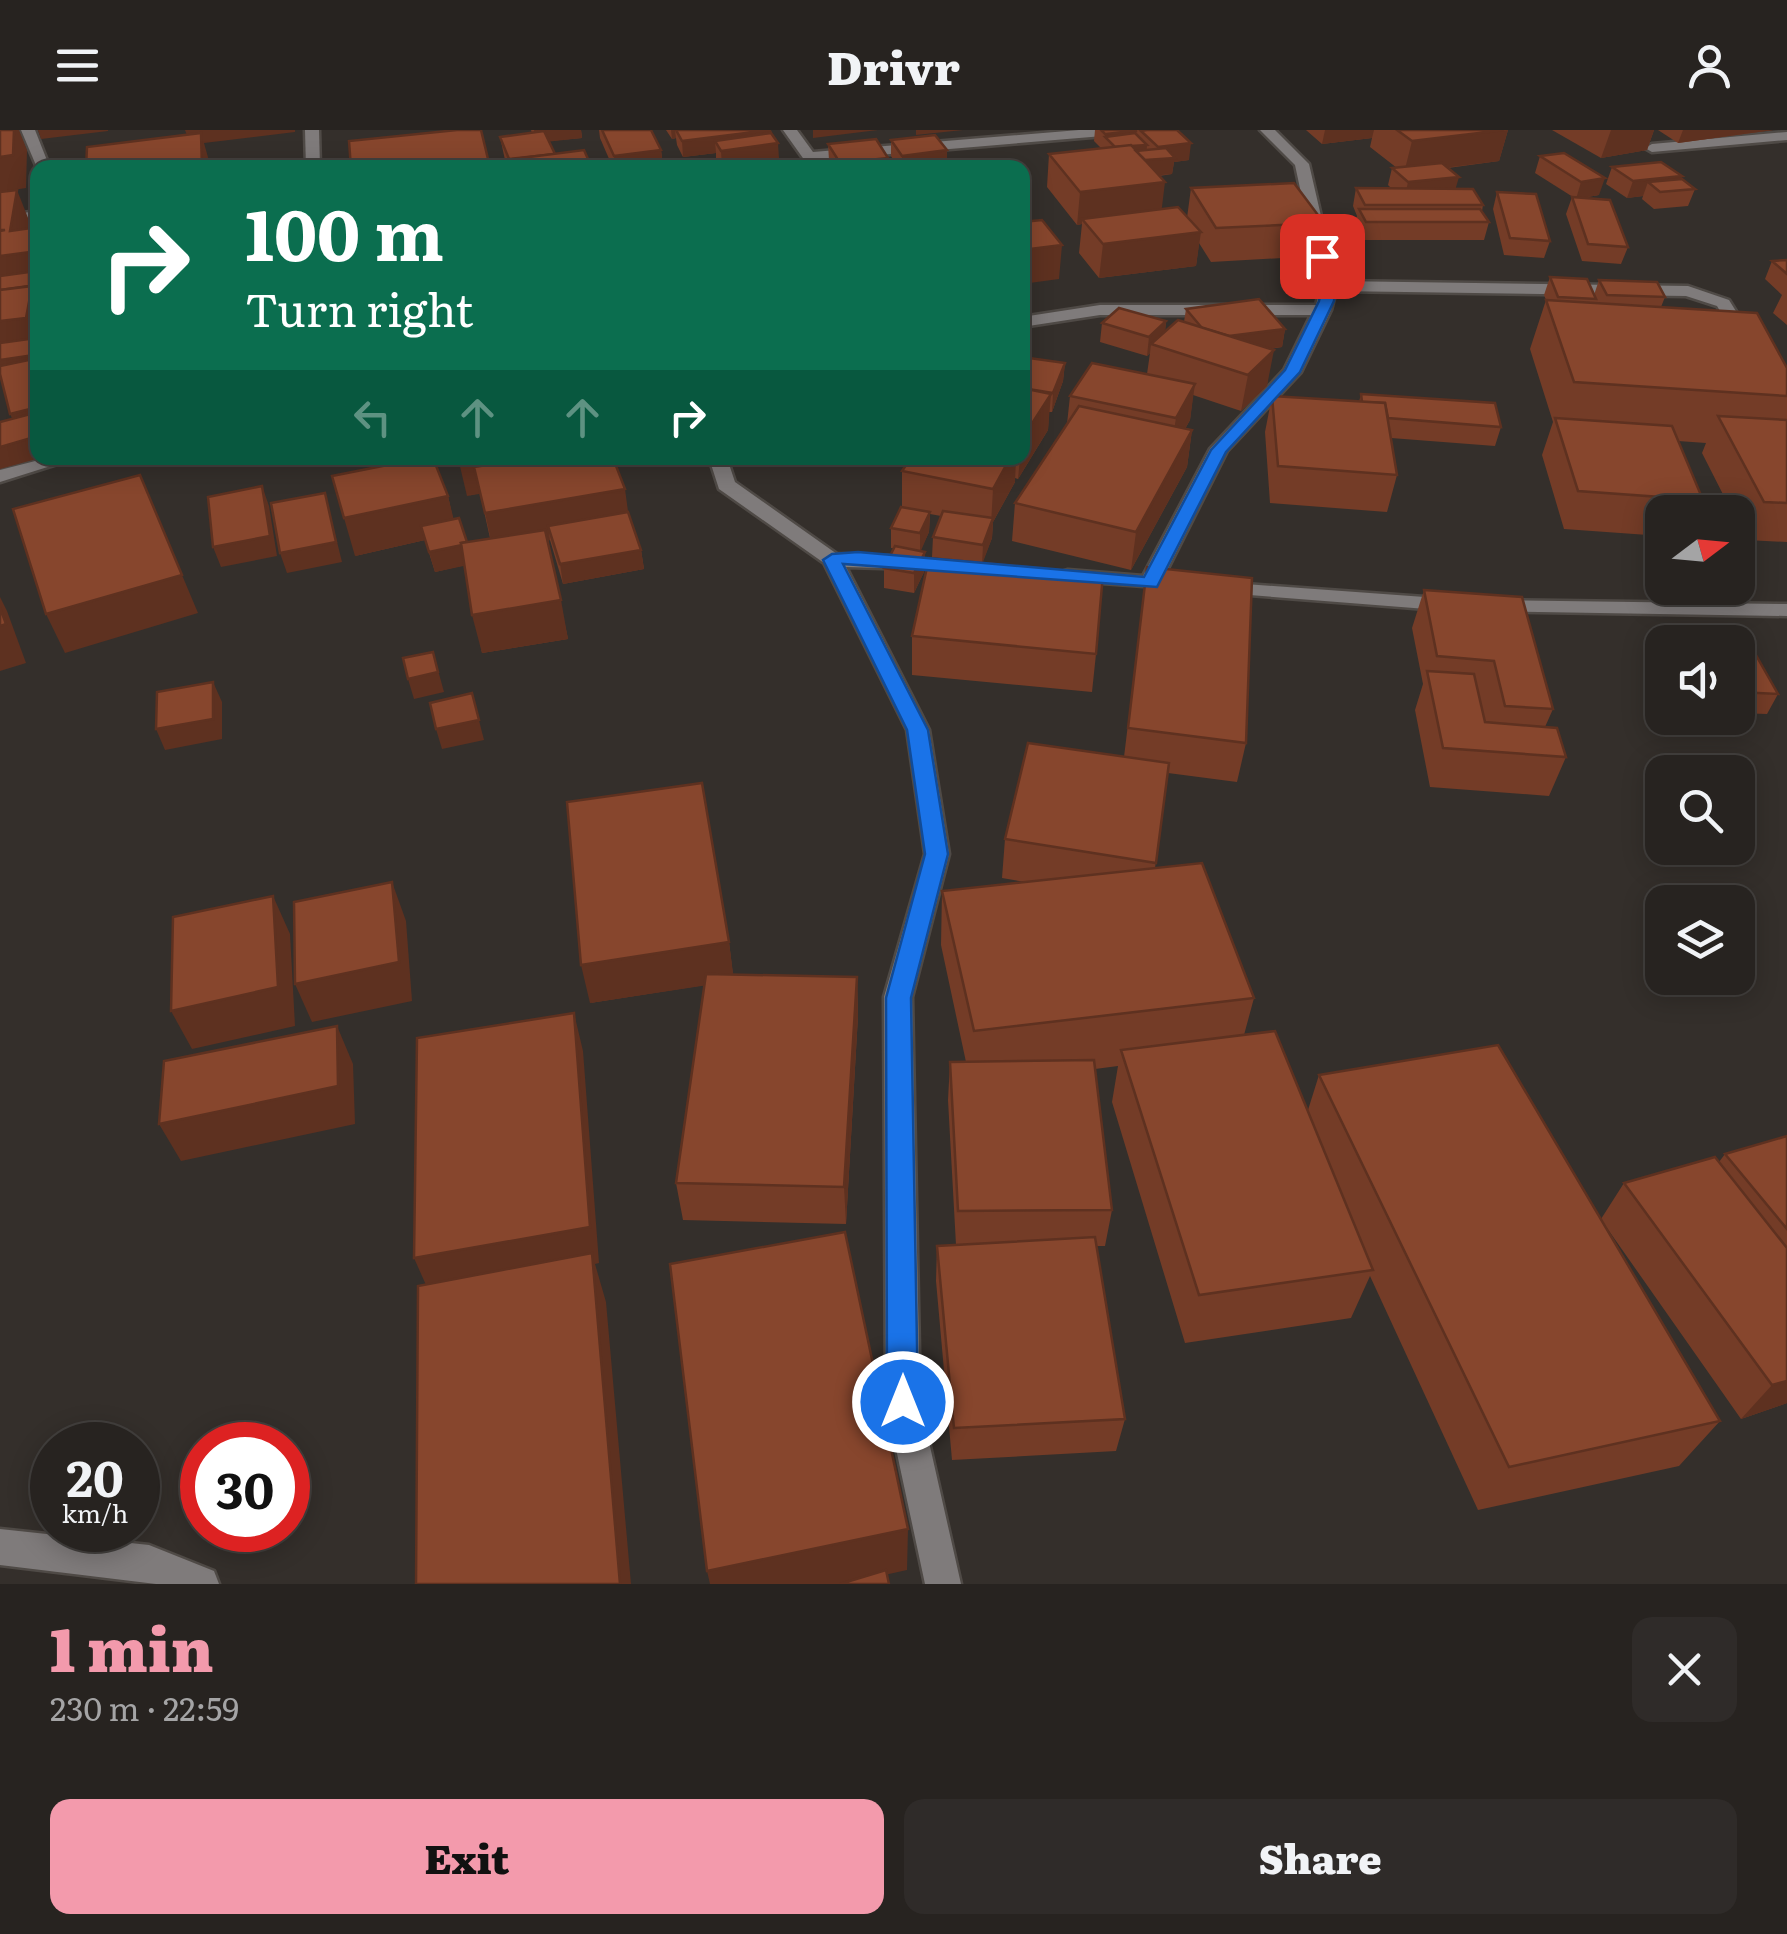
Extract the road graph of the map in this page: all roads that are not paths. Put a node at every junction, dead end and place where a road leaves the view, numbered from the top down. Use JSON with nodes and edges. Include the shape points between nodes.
{"nodes":[{"id":1,"x":28,"y":130,"type":"edge"},
{"id":2,"x":312,"y":130,"type":"edge"},
{"id":3,"x":790,"y":130,"type":"edge"},
{"id":4,"x":1128,"y":130,"type":"edge"},
{"id":5,"x":1267,"y":130,"type":"edge"},
{"id":6,"x":1787,"y":136,"type":"edge"},
{"id":7,"x":1652,"y":148,"type":"dead end"},
{"id":8,"x":39,"y":160,"type":"edge"},
{"id":9,"x":312,"y":160,"type":"edge"},
{"id":10,"x":812,"y":160,"type":"edge"},
{"id":11,"x":833,"y":160,"type":"edge"},
{"id":12,"x":30,"y":216,"type":"edge"},
{"id":13,"x":0,"y":220,"type":"edge"},
{"id":14,"x":1329,"y":286,"type":"junction"},
{"id":15,"x":1322,"y":310,"type":"junction"},
{"id":16,"x":1030,"y":321,"type":"edge"},
{"id":17,"x":1757,"y":358,"type":"edge"},
{"id":18,"x":41,"y":465,"type":"edge"},
{"id":19,"x":720,"y":465,"type":"edge"},
{"id":20,"x":0,"y":476,"type":"edge"},
{"id":21,"x":832,"y":560,"type":"junction"},
{"id":22,"x":936,"y":565,"type":"edge"},
{"id":23,"x":1053,"y":575,"type":"edge"},
{"id":24,"x":1150,"y":583,"type":"junction"},
{"id":25,"x":1787,"y":610,"type":"edge"},
{"id":26,"x":0,"y":1547,"type":"edge"},
{"id":27,"x":201,"y":1584,"type":"edge"},
{"id":28,"x":944,"y":1584,"type":"edge"}],
"edges":[{"from":1,"to":8,"type":"street"},
{"from":2,"to":9,"type":"street"},
{"from":3,"to":10,"type":"street"},
{"from":4,"to":11,"type":"street"},
{"from":5,"to":14,"type":"street","via":[[1302,164]]},
{"from":6,"to":7,"type":"street"},
{"from":12,"to":13,"type":"street"},
{"from":14,"to":15,"type":"street"},
{"from":14,"to":17,"type":"street","via":[[1688,291],[1723,302]]},
{"from":15,"to":16,"type":"street","via":[[1100,310]]},
{"from":15,"to":24,"type":"street","via":[[1292,372],[1219,450]]},
{"from":18,"to":20,"type":"street"},
{"from":19,"to":21,"type":"street","via":[[726,485]]},
{"from":21,"to":22,"type":"street"},
{"from":21,"to":28,"type":"street","via":[[918,730],[937,854],[898,1017],[903,1402]]},
{"from":23,"to":24,"type":"street"},
{"from":24,"to":25,"type":"street","via":[[1444,605]]},
{"from":26,"to":27,"type":"street","via":[[149,1563]]}]}
